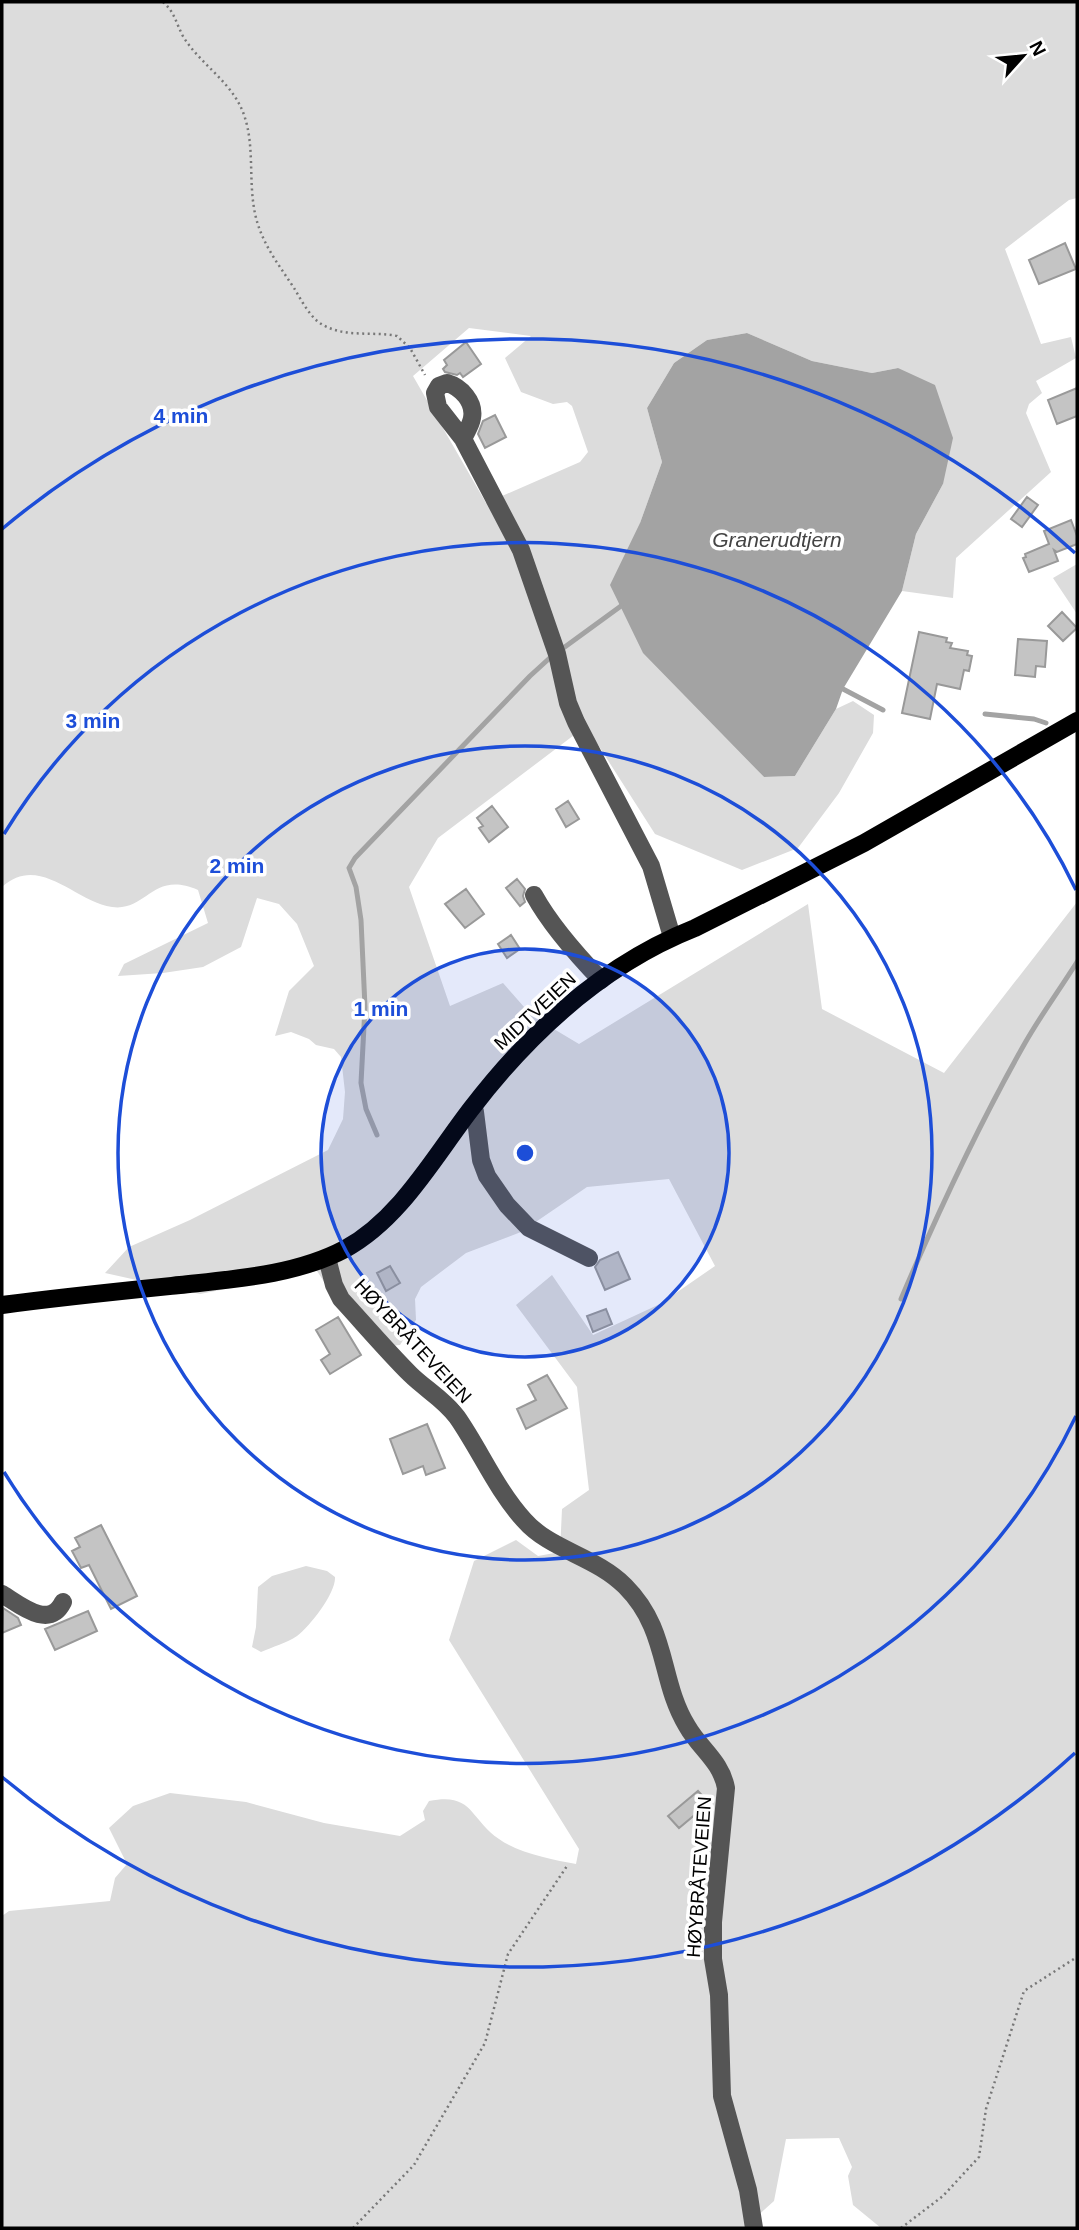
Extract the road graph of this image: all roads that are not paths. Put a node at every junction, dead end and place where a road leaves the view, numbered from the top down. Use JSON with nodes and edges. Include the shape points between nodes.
{"nodes":[{"id":1,"x":463,"y":439,"type":"junction"},
{"id":2,"x":1077,"y":722,"type":"edge"},
{"id":3,"x":534,"y":895,"type":"dead end"},
{"id":4,"x":672,"y":937,"type":"junction"},
{"id":5,"x":601,"y":980,"type":"junction"},
{"id":6,"x":472,"y":1108,"type":"junction"},
{"id":7,"x":327,"y":1258,"type":"junction"},
{"id":8,"x":589,"y":1258,"type":"dead end"},
{"id":9,"x":2,"y":1305,"type":"edge"},
{"id":10,"x":2,"y":1594,"type":"edge"},
{"id":11,"x":63,"y":1602,"type":"dead end"},
{"id":12,"x":754,"y":2228,"type":"edge"}],
"edges":[{"from":1,"to":1,"type":"street","via":[[438,407],[435,393],[447,383],[464,392],[473,413]]},
{"from":1,"to":4,"type":"street","via":[[521,550],[557,654],[568,703],[651,866]]},
{"from":2,"to":4,"type":"main road","name":"MIDTVEIEN","via":[[864,843]]},
{"from":3,"to":5,"type":"street"},
{"from":4,"to":5,"type":"main road","name":"MIDTVEIEN"},
{"from":5,"to":6,"type":"main road","name":"MIDTVEIEN","via":[[526,1043]]},
{"from":6,"to":7,"type":"main road","name":"MIDTVEIEN","via":[[386,1217]]},
{"from":6,"to":8,"type":"street","via":[[481,1160],[507,1205],[529,1228]]},
{"from":7,"to":9,"type":"main road","name":"MIDTVEIEN","via":[[221,1280]]},
{"from":7,"to":12,"type":"street","name":"HØYBRÅTEVEIEN","via":[[341,1299],[411,1375],[449,1408],[525,1522],[605,1569],[627,1588],[651,1620],[687,1728],[724,1776],[713,1922],[722,2096]]},
{"from":10,"to":11,"type":"street","via":[[38,1615],[49,1615]]}]}
